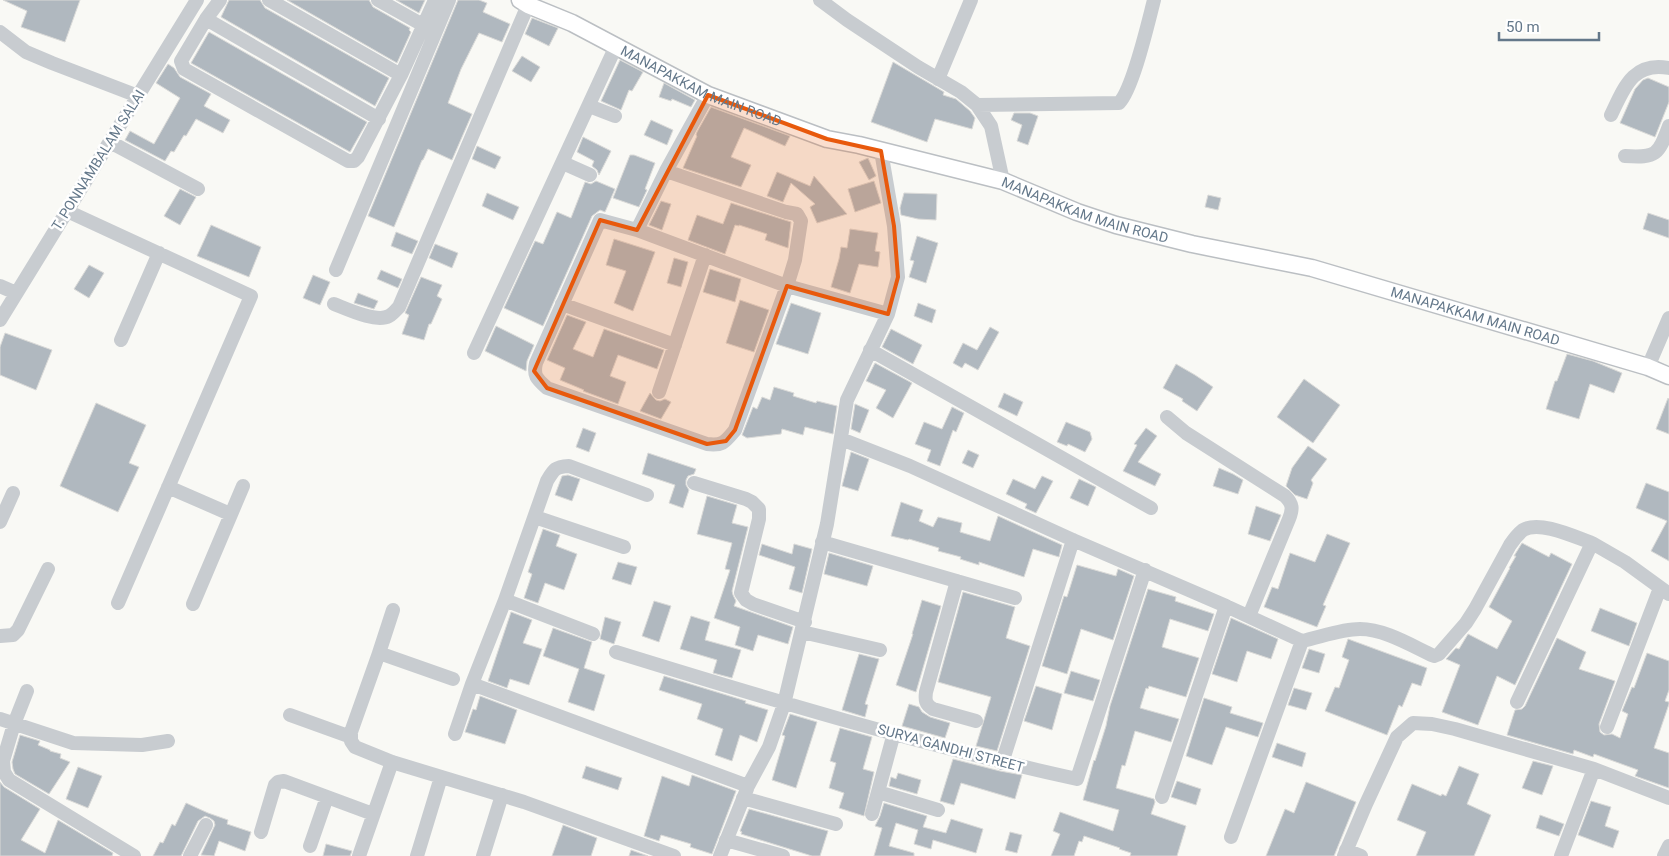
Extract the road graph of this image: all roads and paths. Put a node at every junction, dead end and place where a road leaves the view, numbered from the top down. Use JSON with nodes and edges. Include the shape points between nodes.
{"nodes":[{"id":1,"x":197,"y":0,"type":"edge"},
{"id":2,"x":220,"y":0,"type":"edge"},
{"id":3,"x":269,"y":0,"type":"edge"},
{"id":4,"x":378,"y":0,"type":"edge"},
{"id":5,"x":435,"y":0,"type":"edge"},
{"id":6,"x":449,"y":0,"type":"edge"},
{"id":7,"x":820,"y":0,"type":"edge"},
{"id":8,"x":971,"y":0,"type":"edge"},
{"id":9,"x":1154,"y":0,"type":"edge"},
{"id":10,"x":524,"y":3,"type":"edge"},
{"id":11,"x":206,"y":19,"type":"junction"},
{"id":12,"x":423,"y":25,"type":"junction"},
{"id":13,"x":0,"y":32,"type":"edge"},
{"id":14,"x":616,"y":46,"type":"junction"},
{"id":15,"x":1669,"y":68,"type":"edge"},
{"id":16,"x":402,"y":75,"type":"junction"},
{"id":17,"x":938,"y":79,"type":"junction"},
{"id":18,"x":708,"y":94,"type":"junction"},
{"id":19,"x":138,"y":96,"type":"junction"},
{"id":20,"x":589,"y":106,"type":"junction"},
{"id":21,"x":977,"y":106,"type":"junction"},
{"id":22,"x":1612,"y":115,"type":"dead end"},
{"id":23,"x":615,"y":116,"type":"dead end"},
{"id":24,"x":379,"y":119,"type":"junction"},
{"id":25,"x":1669,"y":126,"type":"edge"},
{"id":26,"x":110,"y":142,"type":"junction"},
{"id":27,"x":881,"y":152,"type":"junction"},
{"id":28,"x":1625,"y":156,"type":"dead end"},
{"id":29,"x":563,"y":163,"type":"junction"},
{"id":30,"x":666,"y":171,"type":"junction"},
{"id":31,"x":590,"y":175,"type":"dead end"},
{"id":32,"x":1004,"y":181,"type":"junction"},
{"id":33,"x":198,"y":190,"type":"dead end"},
{"id":34,"x":66,"y":211,"type":"junction"},
{"id":35,"x":638,"y":230,"type":"junction"},
{"id":36,"x":158,"y":253,"type":"junction"},
{"id":37,"x":705,"y":255,"type":"junction"},
{"id":38,"x":336,"y":270,"type":"dead end"},
{"id":39,"x":0,"y":286,"type":"edge"},
{"id":40,"x":787,"y":286,"type":"junction"},
{"id":41,"x":16,"y":293,"type":"junction"},
{"id":42,"x":334,"y":304,"type":"dead end"},
{"id":43,"x":562,"y":304,"type":"junction"},
{"id":44,"x":888,"y":314,"type":"junction"},
{"id":45,"x":1669,"y":318,"type":"edge"},
{"id":46,"x":0,"y":320,"type":"edge"},
{"id":47,"x":121,"y":340,"type":"dead end"},
{"id":48,"x":675,"y":345,"type":"junction"},
{"id":49,"x":870,"y":350,"type":"junction"},
{"id":50,"x":474,"y":353,"type":"dead end"},
{"id":51,"x":1648,"y":367,"type":"junction"},
{"id":52,"x":1669,"y":376,"type":"edge"},
{"id":53,"x":659,"y":392,"type":"dead end"},
{"id":54,"x":1167,"y":417,"type":"dead end"},
{"id":55,"x":841,"y":439,"type":"junction"},
{"id":56,"x":694,"y":484,"type":"dead end"},
{"id":57,"x":243,"y":486,"type":"dead end"},
{"id":58,"x":168,"y":487,"type":"junction"},
{"id":59,"x":13,"y":493,"type":"dead end"},
{"id":60,"x":646,"y":495,"type":"dead end"},
{"id":61,"x":1151,"y":508,"type":"dead end"},
{"id":62,"x":230,"y":514,"type":"junction"},
{"id":63,"x":535,"y":517,"type":"junction"},
{"id":64,"x":0,"y":522,"type":"edge"},
{"id":65,"x":1073,"y":540,"type":"junction"},
{"id":66,"x":822,"y":542,"type":"junction"},
{"id":67,"x":1592,"y":543,"type":"junction"},
{"id":68,"x":624,"y":547,"type":"dead end"},
{"id":69,"x":48,"y":569,"type":"dead end"},
{"id":70,"x":1144,"y":570,"type":"junction"},
{"id":71,"x":957,"y":581,"type":"junction"},
{"id":72,"x":1664,"y":591,"type":"edge"},
{"id":73,"x":1015,"y":598,"type":"dead end"},
{"id":74,"x":505,"y":600,"type":"junction"},
{"id":75,"x":118,"y":603,"type":"dead end"},
{"id":76,"x":193,"y":604,"type":"dead end"},
{"id":77,"x":1226,"y":606,"type":"junction"},
{"id":78,"x":393,"y":610,"type":"dead end"},
{"id":79,"x":1250,"y":616,"type":"junction"},
{"id":80,"x":803,"y":627,"type":"junction"},
{"id":81,"x":593,"y":634,"type":"dead end"},
{"id":82,"x":0,"y":636,"type":"edge"},
{"id":83,"x":1302,"y":641,"type":"junction"},
{"id":84,"x":880,"y":650,"type":"dead end"},
{"id":85,"x":616,"y":652,"type":"dead end"},
{"id":86,"x":379,"y":653,"type":"junction"},
{"id":87,"x":454,"y":679,"type":"dead end"},
{"id":88,"x":472,"y":684,"type":"junction"},
{"id":89,"x":27,"y":691,"type":"dead end"},
{"id":90,"x":1517,"y":702,"type":"dead end"},
{"id":91,"x":784,"y":704,"type":"junction"},
{"id":92,"x":290,"y":715,"type":"dead end"},
{"id":93,"x":0,"y":719,"type":"edge"},
{"id":94,"x":976,"y":721,"type":"dead end"},
{"id":95,"x":14,"y":724,"type":"junction"},
{"id":96,"x":1607,"y":727,"type":"dead end"},
{"id":97,"x":894,"y":733,"type":"junction"},
{"id":98,"x":455,"y":734,"type":"dead end"},
{"id":99,"x":351,"y":737,"type":"junction"},
{"id":100,"x":168,"y":741,"type":"dead end"},
{"id":101,"x":392,"y":762,"type":"junction"},
{"id":102,"x":1002,"y":763,"type":"junction"},
{"id":103,"x":1594,"y":769,"type":"junction"},
{"id":104,"x":441,"y":777,"type":"junction"},
{"id":105,"x":746,"y":792,"type":"junction"},
{"id":106,"x":878,"y":792,"type":"junction"},
{"id":107,"x":502,"y":795,"type":"junction"},
{"id":108,"x":327,"y":797,"type":"junction"},
{"id":109,"x":1162,"y":797,"type":"dead end"},
{"id":110,"x":1669,"y":798,"type":"edge"},
{"id":111,"x":938,"y":810,"type":"dead end"},
{"id":112,"x":373,"y":814,"type":"junction"},
{"id":113,"x":872,"y":814,"type":"dead end"},
{"id":114,"x":836,"y":824,"type":"dead end"},
{"id":115,"x":206,"y":825,"type":"dead end"},
{"id":116,"x":261,"y":832,"type":"dead end"},
{"id":117,"x":1231,"y":837,"type":"dead end"},
{"id":118,"x":726,"y":840,"type":"junction"},
{"id":119,"x":310,"y":846,"type":"dead end"},
{"id":120,"x":1669,"y":846,"type":"edge"},
{"id":121,"x":1345,"y":853,"type":"edge"},
{"id":122,"x":134,"y":856,"type":"edge"},
{"id":123,"x":190,"y":856,"type":"edge"},
{"id":124,"x":359,"y":856,"type":"edge"},
{"id":125,"x":417,"y":856,"type":"edge"},
{"id":126,"x":483,"y":856,"type":"edge"},
{"id":127,"x":674,"y":856,"type":"edge"},
{"id":128,"x":720,"y":856,"type":"edge"},
{"id":129,"x":783,"y":856,"type":"edge"},
{"id":130,"x":1361,"y":856,"type":"edge"},
{"id":131,"x":1562,"y":856,"type":"edge"},
{"id":132,"x":1664,"y":856,"type":"edge"}],
"edges":[{"from":1,"to":19,"type":"street","name":"T. PONNAMBALAM SALAI"},
{"from":2,"to":11,"type":"street"},
{"from":3,"to":16,"type":"street"},
{"from":4,"to":12,"type":"street"},
{"from":5,"to":12,"type":"street"},
{"from":6,"to":38,"type":"street"},
{"from":7,"to":17,"type":"street"},
{"from":8,"to":17,"type":"street"},
{"from":9,"to":21,"type":"street","via":[[1130,84],[1119,103]]},
{"from":10,"to":14,"type":"main road","name":"MANAPAKKAM MAIN ROAD"},
{"from":10,"to":42,"type":"street","via":[[398,307],[389,316],[379,317]]},
{"from":11,"to":24,"type":"street"},
{"from":11,"to":24,"type":"street","via":[[181,60],[184,69],[348,161],[358,158]]},
{"from":12,"to":16,"type":"street"},
{"from":13,"to":19,"type":"street","via":[[26,52]]},
{"from":14,"to":18,"type":"main road","name":"MANAPAKKAM MAIN ROAD"},
{"from":14,"to":20,"type":"street"},
{"from":15,"to":22,"type":"street","via":[[1650,66],[1638,73],[1626,85]]},
{"from":16,"to":24,"type":"street"},
{"from":17,"to":21,"type":"street"},
{"from":18,"to":27,"type":"main road","name":"MANAPAKKAM MAIN ROAD","via":[[827,139]]},
{"from":18,"to":30,"type":"street"},
{"from":19,"to":26,"type":"street","name":"T. PONNAMBALAM SALAI"},
{"from":20,"to":23,"type":"street"},
{"from":20,"to":29,"type":"street"},
{"from":21,"to":32,"type":"street","via":[[991,126]]},
{"from":25,"to":28,"type":"street","via":[[1661,147],[1652,155]]},
{"from":26,"to":33,"type":"street"},
{"from":26,"to":34,"type":"street","name":"T. PONNAMBALAM SALAI"},
{"from":27,"to":32,"type":"main road","name":"MANAPAKKAM MAIN ROAD"},
{"from":27,"to":44,"type":"street","via":[[894,226],[898,277]]},
{"from":29,"to":31,"type":"street"},
{"from":29,"to":50,"type":"street"},
{"from":30,"to":35,"type":"street"},
{"from":30,"to":40,"type":"street","via":[[797,214],[801,221]]},
{"from":32,"to":51,"type":"main road","name":"MANAPAKKAM MAIN ROAD","via":[[1116,225],[1312,268]]},
{"from":34,"to":36,"type":"street"},
{"from":34,"to":41,"type":"street","name":"T. PONNAMBALAM SALAI"},
{"from":35,"to":37,"type":"street"},
{"from":35,"to":43,"type":"street","via":[[600,220]]},
{"from":36,"to":47,"type":"street"},
{"from":36,"to":58,"type":"street","via":[[251,296]]},
{"from":37,"to":40,"type":"street"},
{"from":37,"to":48,"type":"street"},
{"from":39,"to":41,"type":"street"},
{"from":40,"to":43,"type":"street","via":[[735,430],[718,445],[707,444],[546,388],[534,371]]},
{"from":40,"to":44,"type":"street"},
{"from":41,"to":46,"type":"street","name":"T. PONNAMBALAM SALAI"},
{"from":43,"to":48,"type":"street"},
{"from":44,"to":49,"type":"street"},
{"from":45,"to":51,"type":"street"},
{"from":48,"to":53,"type":"street"},
{"from":49,"to":55,"type":"street","via":[[847,400]]},
{"from":49,"to":61,"type":"street"},
{"from":51,"to":52,"type":"main road","name":"MANAPAKKAM MAIN ROAD"},
{"from":54,"to":79,"type":"street","via":[[1291,502],[1293,510]]},
{"from":55,"to":65,"type":"street","via":[[910,466]]},
{"from":55,"to":66,"type":"street"},
{"from":56,"to":80,"type":"street","via":[[746,499],[759,509],[760,519],[740,593],[753,604]]},
{"from":57,"to":62,"type":"street"},
{"from":58,"to":62,"type":"street"},
{"from":58,"to":75,"type":"street"},
{"from":59,"to":64,"type":"street"},
{"from":60,"to":63,"type":"street","via":[[569,466],[558,467],[547,481]]},
{"from":62,"to":76,"type":"street"},
{"from":63,"to":68,"type":"street"},
{"from":63,"to":74,"type":"street"},
{"from":65,"to":70,"type":"street"},
{"from":65,"to":102,"type":"street"},
{"from":66,"to":71,"type":"street"},
{"from":66,"to":80,"type":"street"},
{"from":67,"to":72,"type":"street"},
{"from":67,"to":83,"type":"street","via":[[1558,531],[1524,530],[1510,545],[1466,623],[1434,656],[1392,637],[1366,630],[1344,631]]},
{"from":67,"to":90,"type":"street"},
{"from":69,"to":82,"type":"street","via":[[18,630],[13,635]]},
{"from":70,"to":77,"type":"street"},
{"from":70,"to":102,"type":"street","name":"SURYA GANDHI STREET","via":[[1077,779]]},
{"from":71,"to":73,"type":"street"},
{"from":71,"to":94,"type":"street","via":[[925,700],[933,709]]},
{"from":72,"to":96,"type":"street"},
{"from":74,"to":81,"type":"street"},
{"from":74,"to":88,"type":"street"},
{"from":77,"to":79,"type":"street"},
{"from":77,"to":109,"type":"street"},
{"from":78,"to":86,"type":"street"},
{"from":79,"to":83,"type":"street"},
{"from":80,"to":84,"type":"street"},
{"from":80,"to":91,"type":"street"},
{"from":83,"to":117,"type":"street"},
{"from":85,"to":91,"type":"street","name":"SURYA GANDHI STREET"},
{"from":86,"to":87,"type":"street"},
{"from":86,"to":99,"type":"street"},
{"from":88,"to":98,"type":"street"},
{"from":88,"to":105,"type":"street"},
{"from":89,"to":95,"type":"street"},
{"from":91,"to":97,"type":"street","name":"SURYA GANDHI STREET"},
{"from":91,"to":105,"type":"street"},
{"from":92,"to":99,"type":"street"},
{"from":93,"to":95,"type":"street"},
{"from":95,"to":100,"type":"street","via":[[73,742],[142,745]]},
{"from":95,"to":122,"type":"street","via":[[3,761],[4,772],[10,780]]},
{"from":97,"to":102,"type":"street","name":"SURYA GANDHI STREET"},
{"from":97,"to":106,"type":"street"},
{"from":99,"to":101,"type":"street","via":[[355,747]]},
{"from":101,"to":104,"type":"street"},
{"from":101,"to":112,"type":"street"},
{"from":103,"to":110,"type":"street"},
{"from":103,"to":121,"type":"street","via":[[1455,729],[1413,723],[1396,737]]},
{"from":103,"to":131,"type":"street"},
{"from":104,"to":107,"type":"street"},
{"from":104,"to":125,"type":"street"},
{"from":105,"to":114,"type":"street"},
{"from":105,"to":118,"type":"street"},
{"from":106,"to":111,"type":"street"},
{"from":106,"to":113,"type":"street"},
{"from":107,"to":126,"type":"street"},
{"from":107,"to":127,"type":"street"},
{"from":108,"to":112,"type":"street"},
{"from":108,"to":116,"type":"street","via":[[284,781],[278,782]]},
{"from":108,"to":119,"type":"street"},
{"from":112,"to":124,"type":"street"},
{"from":115,"to":123,"type":"street"},
{"from":118,"to":128,"type":"street"},
{"from":118,"to":129,"type":"street"},
{"from":120,"to":132,"type":"street"},
{"from":121,"to":130,"type":"street"}]}
